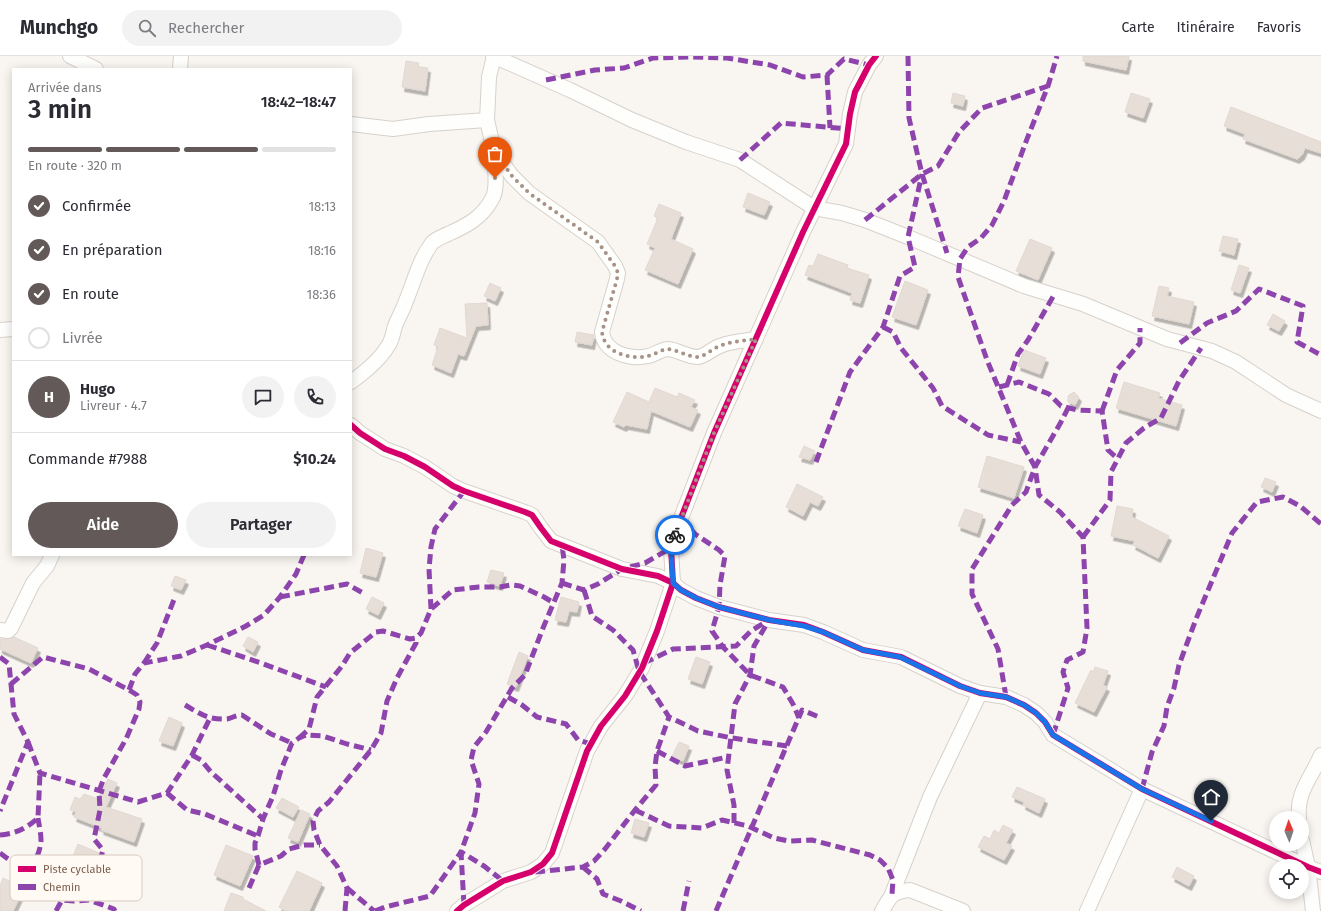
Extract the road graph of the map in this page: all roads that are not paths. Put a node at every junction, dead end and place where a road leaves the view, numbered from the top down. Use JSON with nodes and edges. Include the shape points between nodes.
{"nodes":[{"id":1,"x":70,"y":56,"type":"edge"},
{"id":2,"x":181,"y":56,"type":"edge"},
{"id":3,"x":494,"y":56,"type":"edge"},
{"id":4,"x":876,"y":56,"type":"edge"},
{"id":5,"x":94,"y":68,"type":"edge"},
{"id":6,"x":180,"y":68,"type":"edge"},
{"id":7,"x":487,"y":120,"type":"junction"},
{"id":8,"x":352,"y":124,"type":"edge"},
{"id":9,"x":494,"y":151,"type":"junction"},
{"id":10,"x":814,"y":208,"type":"junction"},
{"id":11,"x":12,"y":329,"type":"edge"},
{"id":12,"x":0,"y":330,"type":"edge"},
{"id":13,"x":756,"y":339,"type":"junction"},
{"id":14,"x":352,"y":381,"type":"edge"},
{"id":15,"x":1321,"y":411,"type":"edge"},
{"id":16,"x":352,"y":425,"type":"edge"},
{"id":17,"x":52,"y":556,"type":"edge"},
{"id":18,"x":673,"y":583,"type":"junction"},
{"id":19,"x":0,"y":630,"type":"edge"},
{"id":20,"x":980,"y":693,"type":"junction"},
{"id":21,"x":1321,"y":755,"type":"edge"},
{"id":22,"x":1142,"y":789,"type":"junction"},
{"id":23,"x":1299,"y":811,"type":"edge"},
{"id":24,"x":1291,"y":859,"type":"edge"},
{"id":25,"x":1309,"y":867,"type":"edge"},
{"id":26,"x":1321,"y":872,"type":"edge"},
{"id":27,"x":1309,"y":876,"type":"edge"},
{"id":28,"x":892,"y":894,"type":"junction"},
{"id":29,"x":458,"y":911,"type":"edge"},
{"id":30,"x":882,"y":911,"type":"edge"},
{"id":31,"x":963,"y":911,"type":"edge"},
{"id":32,"x":1087,"y":911,"type":"edge"},
{"id":33,"x":1313,"y":911,"type":"edge"}],
"edges":[{"from":1,"to":5,"type":"street"},
{"from":2,"to":6,"type":"street"},
{"from":3,"to":7,"type":"street","via":[[489,77]]},
{"from":3,"to":10,"type":"street","via":[[639,123],[740,160]]},
{"from":4,"to":10,"type":"street","via":[[854,92],[846,144]]},
{"from":7,"to":8,"type":"street","via":[[393,129]]},
{"from":7,"to":9,"type":"street"},
{"from":9,"to":13,"type":"street","via":[[512,176],[529,193],[598,242],[615,266],[617,279],[602,332],[607,345],[613,350],[636,358],[668,349],[698,357],[719,346]]},
{"from":9,"to":14,"type":"street","via":[[496,186],[492,200],[470,224],[440,237],[427,251],[395,325],[389,346],[372,366]]},
{"from":10,"to":13,"type":"street"},
{"from":10,"to":15,"type":"street","via":[[865,220],[1024,286],[1083,304],[1167,339],[1212,351],[1236,362],[1286,395]]},
{"from":11,"to":12,"type":"street"},
{"from":13,"to":18,"type":"street","via":[[714,433],[671,548]]},
{"from":16,"to":18,"type":"street","via":[[385,449],[425,467],[458,489],[532,515],[552,541],[622,569],[658,576]]},
{"from":17,"to":19,"type":"street","via":[[33,584],[11,628],[8,631]]},
{"from":18,"to":20,"type":"street","via":[[696,598],[719,607],[804,626],[863,650],[900,657]]},
{"from":18,"to":29,"type":"street","via":[[642,668],[625,696],[600,726],[587,751],[552,853],[543,864],[531,872],[503,881]]},
{"from":20,"to":22,"type":"street","via":[[1006,697],[1024,705],[1045,722],[1053,735]]},
{"from":20,"to":28,"type":"street","via":[[930,797]]},
{"from":21,"to":23,"type":"street","via":[[1303,789]]},
{"from":22,"to":24,"type":"street"},
{"from":22,"to":32,"type":"street"},
{"from":25,"to":26,"type":"street"},
{"from":27,"to":33,"type":"street"},
{"from":28,"to":30,"type":"street"},
{"from":28,"to":31,"type":"street","via":[[910,890]]}]}
